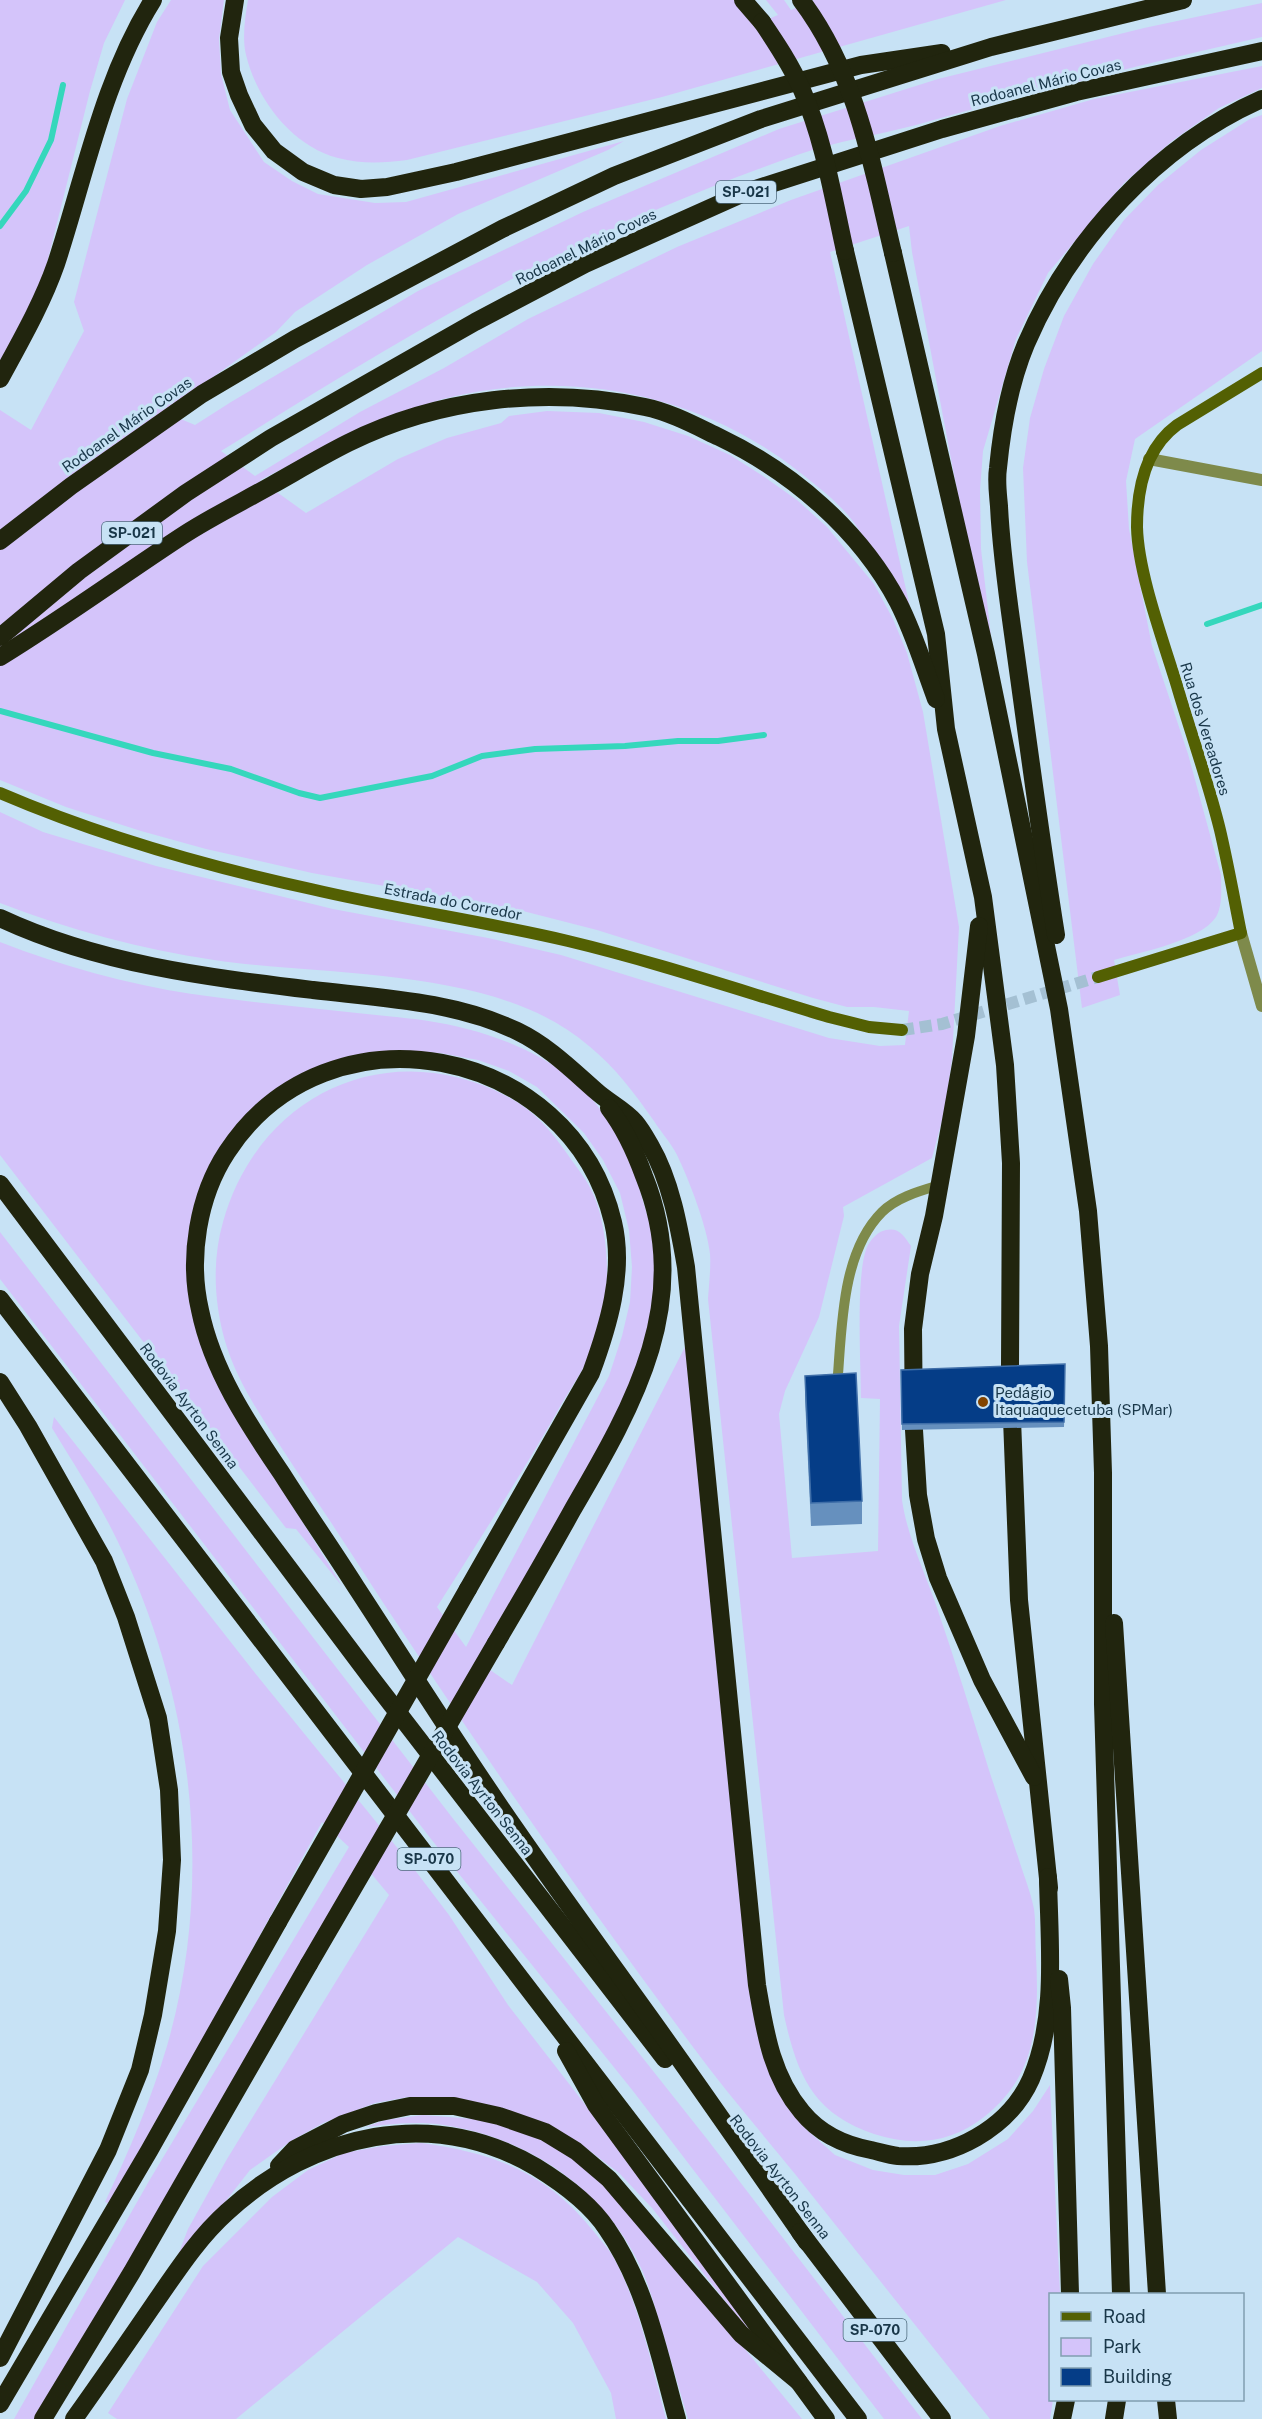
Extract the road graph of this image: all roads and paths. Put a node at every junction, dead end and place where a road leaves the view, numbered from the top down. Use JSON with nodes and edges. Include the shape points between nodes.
{"nodes":[{"id":1,"x":153,"y":0,"type":"edge"},
{"id":2,"x":235,"y":0,"type":"edge"},
{"id":3,"x":742,"y":0,"type":"edge"},
{"id":4,"x":801,"y":0,"type":"edge"},
{"id":5,"x":1183,"y":0,"type":"edge"},
{"id":6,"x":991,"y":47,"type":"junction"},
{"id":7,"x":1262,"y":51,"type":"edge"},
{"id":8,"x":1262,"y":99,"type":"edge"},
{"id":9,"x":1262,"y":373,"type":"edge"},
{"id":10,"x":0,"y":379,"type":"edge"},
{"id":11,"x":1149,"y":459,"type":"junction"},
{"id":12,"x":1262,"y":480,"type":"edge"},
{"id":13,"x":0,"y":541,"type":"edge"},
{"id":14,"x":0,"y":637,"type":"edge"},
{"id":15,"x":0,"y":657,"type":"edge"},
{"id":16,"x":946,"y":729,"type":"junction"},
{"id":17,"x":0,"y":793,"type":"edge"},
{"id":18,"x":982,"y":897,"type":"junction"},
{"id":19,"x":0,"y":918,"type":"edge"},
{"id":20,"x":1241,"y":933,"type":"junction"},
{"id":21,"x":1098,"y":977,"type":"tunnel mouth"},
{"id":22,"x":1262,"y":1006,"type":"edge"},
{"id":23,"x":1059,"y":1009,"type":"junction"},
{"id":24,"x":902,"y":1030,"type":"tunnel mouth"},
{"id":25,"x":597,"y":1092,"type":"junction"},
{"id":26,"x":0,"y":1184,"type":"edge"},
{"id":27,"x":940,"y":1185,"type":"junction"},
{"id":28,"x":0,"y":1299,"type":"edge"},
{"id":29,"x":0,"y":1382,"type":"edge"},
{"id":30,"x":837,"y":1387,"type":"edge"},
{"id":31,"x":1102,"y":1473,"type":"junction"},
{"id":32,"x":1039,"y":1786,"type":"junction"},
{"id":33,"x":1048,"y":1877,"type":"junction"},
{"id":34,"x":532,"y":1992,"type":"junction"},
{"id":35,"x":262,"y":2185,"type":"junction"},
{"id":36,"x":807,"y":2242,"type":"junction"},
{"id":37,"x":1070,"y":2293,"type":"edge"},
{"id":38,"x":1121,"y":2293,"type":"edge"},
{"id":39,"x":1157,"y":2293,"type":"edge"},
{"id":40,"x":0,"y":2358,"type":"edge"},
{"id":41,"x":798,"y":2381,"type":"junction"},
{"id":42,"x":1066,"y":2401,"type":"edge"},
{"id":43,"x":1117,"y":2401,"type":"edge"},
{"id":44,"x":1166,"y":2401,"type":"edge"},
{"id":45,"x":0,"y":2404,"type":"edge"},
{"id":46,"x":43,"y":2419,"type":"edge"},
{"id":47,"x":74,"y":2419,"type":"edge"},
{"id":48,"x":677,"y":2419,"type":"edge"},
{"id":49,"x":826,"y":2419,"type":"edge"},
{"id":50,"x":858,"y":2419,"type":"edge"},
{"id":51,"x":942,"y":2419,"type":"edge"},
{"id":52,"x":1062,"y":2419,"type":"edge"},
{"id":53,"x":1114,"y":2419,"type":"edge"},
{"id":54,"x":1168,"y":2419,"type":"edge"}],
"edges":[{"from":1,"to":10,"type":"highway","via":[[114,83],[55,266]]},
{"from":2,"to":6,"type":"highway","via":[[229,38],[231,72],[253,124],[274,151],[303,172],[334,185],[361,189],[456,172],[861,65]]},
{"from":3,"to":16,"type":"highway","bridge":true,"via":[[785,55],[815,126],[936,634]]},
{"from":4,"to":23,"type":"highway","bridge":true,"via":[[830,45],[854,101],[893,253],[986,654]]},
{"from":5,"to":6,"type":"highway","name":"Rodoanel Mário Covas"},
{"from":6,"to":13,"type":"highway","name":"Rodoanel Mário Covas","via":[[761,119],[614,176],[502,229],[378,293],[202,394]]},
{"from":7,"to":14,"type":"highway","name":"Rodoanel Mário Covas","number":"SP-021","via":[[1076,92],[953,126],[746,192],[585,264],[465,327],[271,438],[186,493],[79,571]]},
{"from":8,"to":23,"type":"highway","via":[[1236,111],[1165,159],[1101,225],[1070,264],[1046,305],[1026,345],[1008,402],[997,471],[1001,543],[1058,948]]},
{"from":9,"to":11,"type":"street","via":[[1166,433]]},
{"from":11,"to":12,"type":"street"},
{"from":11,"to":20,"type":"street","name":"Rua dos Vereadores","via":[[1140,493],[1137,528],[1143,564],[1219,828]]},
{"from":15,"to":16,"type":"highway","via":[[185,534],[349,443],[393,424],[450,408],[503,399],[595,400],[647,407],[717,436],[781,472],[813,497],[871,561],[898,602]]},
{"from":16,"to":18,"type":"highway"},
{"from":17,"to":24,"type":"street","name":"Estrada do Corredor","via":[[114,837],[213,865],[312,890],[570,941],[829,1017]]},
{"from":18,"to":27,"type":"highway","via":[[966,1036]]},
{"from":18,"to":32,"type":"highway","via":[[1005,1065],[1011,1163],[1011,1387],[1019,1600]]},
{"from":19,"to":25,"type":"highway","via":[[85,949],[177,972],[417,1002],[481,1017],[547,1049]]},
{"from":20,"to":21,"type":"street"},
{"from":20,"to":22,"type":"street","name":"Rua dos Vereadores"},
{"from":23,"to":31,"type":"highway","via":[[1095,1277]]},
{"from":25,"to":33,"type":"highway","via":[[635,1121],[652,1148],[679,1228],[691,1313],[757,1985],[767,2042],[780,2080],[802,2112],[830,2138],[898,2156],[958,2147],[988,2130],[1015,2107],[1031,2080],[1043,2047],[1050,1996]]},
{"from":25,"to":46,"type":"highway","bridge":true,"via":[[632,1144],[651,1191],[660,1231],[664,1270],[652,1350],[614,1438]]},
{"from":26,"to":36,"type":"highway","name":"Rodovia Ayrton Senna","number":"SP-070","via":[[372,1679]]},
{"from":27,"to":30,"type":"lane","via":[[907,1196],[883,1211],[868,1229],[856,1254],[844,1301]]},
{"from":27,"to":32,"type":"highway","via":[[920,1274],[913,1329],[918,1495],[938,1578],[982,1680]]},
{"from":28,"to":34,"type":"highway","number":"SP-070"},
{"from":29,"to":40,"type":"highway","via":[[104,1561],[126,1617],[158,1718],[169,1790],[172,1860],[167,1931],[140,2070],[108,2150]]},
{"from":31,"to":38,"type":"highway","via":[[1103,1704]]},
{"from":31,"to":39,"type":"highway"},
{"from":32,"to":33,"type":"highway"},
{"from":33,"to":37,"type":"highway","via":[[1062,2008]]},
{"from":34,"to":41,"type":"highway","via":[[596,2105]]},
{"from":34,"to":50,"type":"highway","number":"SP-070"},
{"from":35,"to":41,"type":"highway","via":[[295,2149],[344,2124],[410,2106],[454,2106],[545,2132],[576,2151],[609,2179],[741,2334]]},
{"from":35,"to":47,"type":"highway","via":[[228,2211],[193,2248]]},
{"from":35,"to":48,"type":"highway","via":[[290,2165],[323,2150],[407,2133],[446,2136],[519,2157],[578,2198],[606,2227],[625,2257],[640,2289]]},
{"from":36,"to":45,"type":"highway","bridge":true,"via":[[515,1830],[261,1443],[222,1375],[200,1310],[196,1278],[196,1245],[212,1181],[227,1153],[262,1111],[284,1093],[340,1066],[392,1058],[458,1066],[515,1088],[560,1124],[583,1154],[614,1224],[616,1260],[605,1336],[591,1373],[468,1589],[278,1922],[149,2151]]},
{"from":36,"to":51,"type":"highway","name":"Rodovia Ayrton Senna","number":"SP-070"},
{"from":41,"to":49,"type":"highway"},
{"from":42,"to":52,"type":"highway"},
{"from":43,"to":53,"type":"highway"},
{"from":44,"to":54,"type":"highway"}]}
